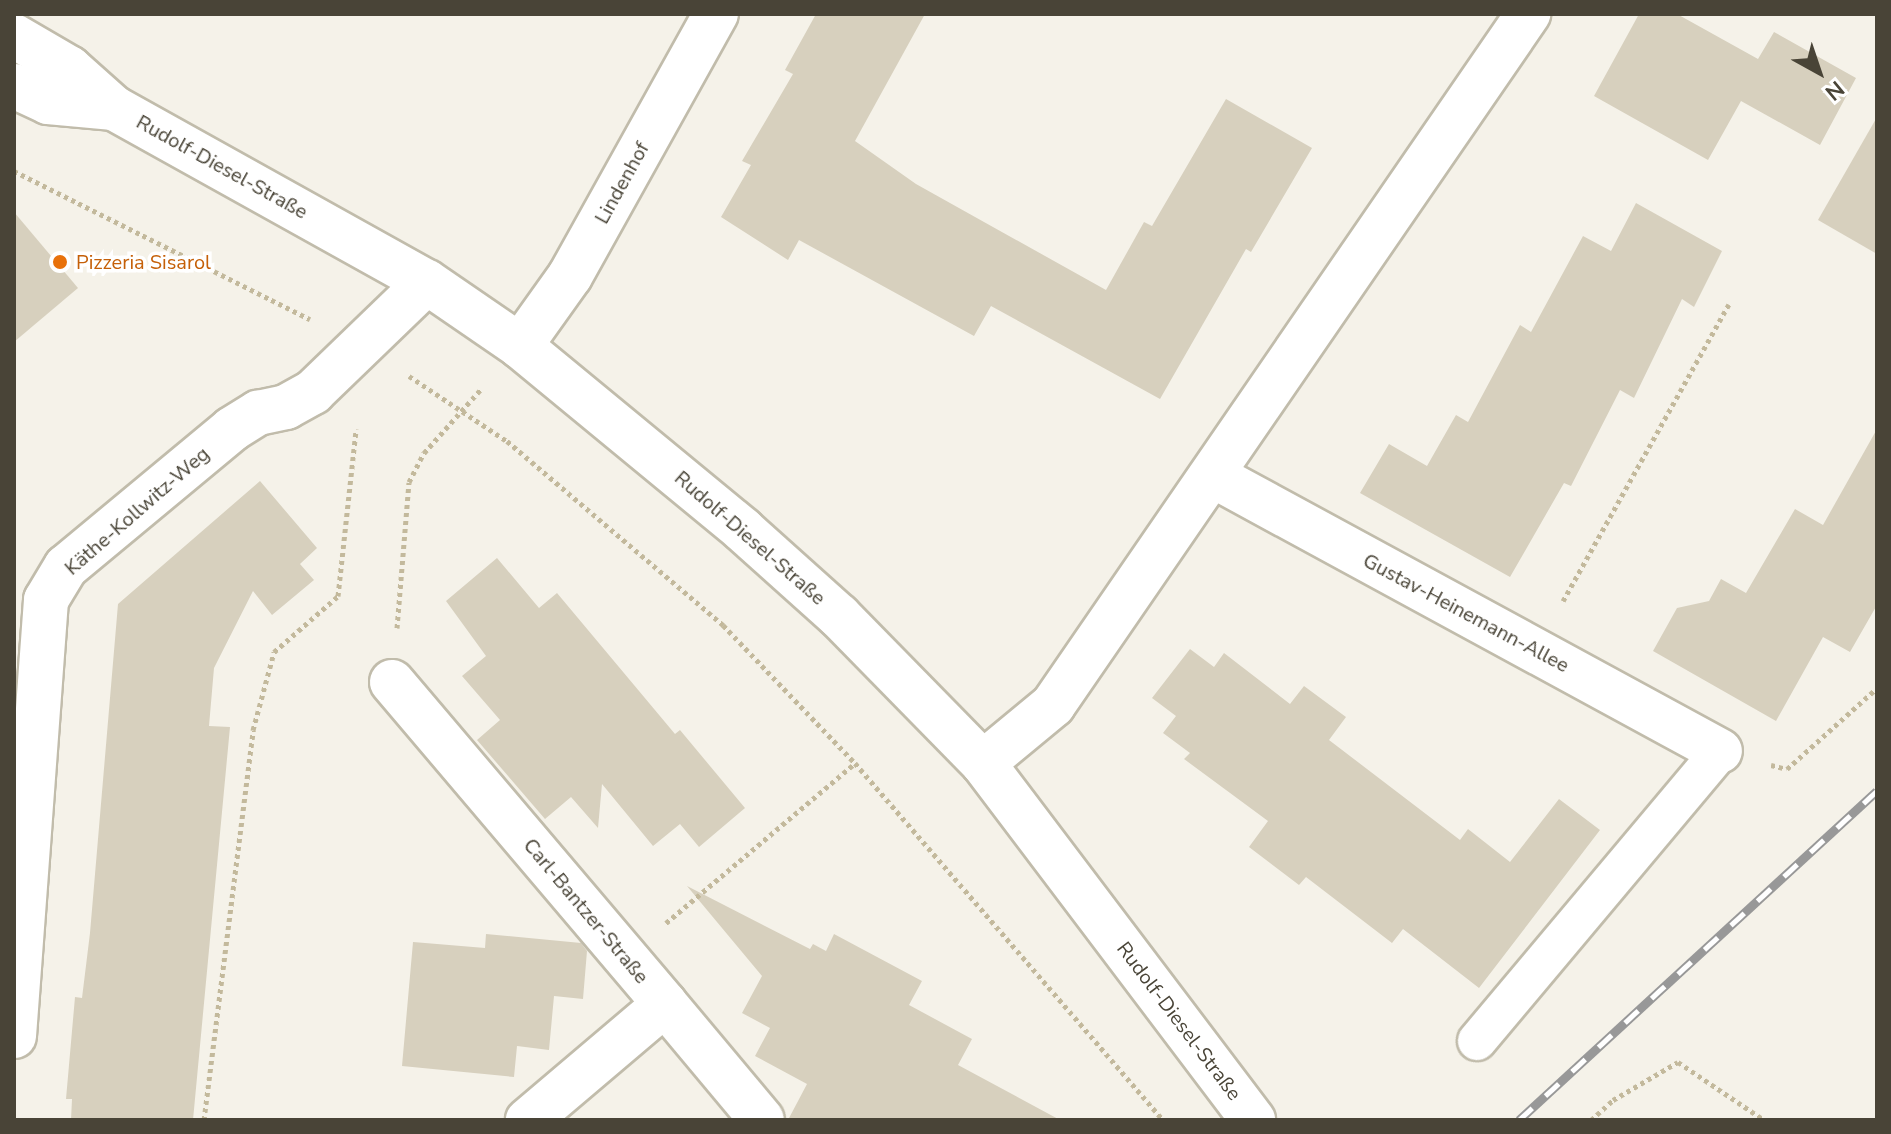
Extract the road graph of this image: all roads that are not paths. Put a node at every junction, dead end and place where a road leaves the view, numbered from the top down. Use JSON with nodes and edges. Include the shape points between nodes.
{"nodes":[{"id":1,"x":716,"y":14,"type":"edge"},
{"id":2,"x":1528,"y":14,"type":"edge"},
{"id":3,"x":14,"y":36,"type":"edge"},
{"id":4,"x":14,"y":86,"type":"edge"},
{"id":5,"x":114,"y":108,"type":"junction"},
{"id":6,"x":427,"y":282,"type":"junction"},
{"id":7,"x":520,"y":346,"type":"junction"},
{"id":8,"x":1212,"y":475,"type":"junction"},
{"id":9,"x":392,"y":682,"type":"road end"},
{"id":10,"x":1720,"y":751,"type":"joint"},
{"id":11,"x":983,"y":763,"type":"junction"},
{"id":12,"x":665,"y":1004,"type":"junction"},
{"id":13,"x":14,"y":1036,"type":"edge"},
{"id":14,"x":1477,"y":1041,"type":"dead end"},
{"id":15,"x":528,"y":1120,"type":"edge"},
{"id":16,"x":762,"y":1120,"type":"edge"},
{"id":17,"x":1253,"y":1120,"type":"edge"}],
"edges":[{"from":1,"to":7,"type":"street","name":"Lindenhof","via":[[570,276]]},
{"from":2,"to":8,"type":"street"},
{"from":3,"to":5,"type":"street","name":"Rudolf-Diesel-Straße","via":[[69,68]]},
{"from":4,"to":5,"type":"street","name":"Rudolf-Diesel-Straße","via":[[48,102]]},
{"from":5,"to":6,"type":"street","name":"Rudolf-Diesel-Straße"},
{"from":6,"to":7,"type":"street","name":"Rudolf-Diesel-Straße"},
{"from":6,"to":13,"type":"street","name":"Käthe-Kollwitz-Weg","via":[[313,392],[232,429],[66,567],[46,600]]},
{"from":7,"to":11,"type":"street","name":"Rudolf-Diesel-Straße","via":[[829,606]]},
{"from":8,"to":10,"type":"street","name":"Gustav-Heinemann-Allee"},
{"from":8,"to":11,"type":"street","via":[[1053,705]]},
{"from":9,"to":12,"type":"street","name":"Carl-Bantzer-Straße"},
{"from":10,"to":14,"type":"lane"},
{"from":11,"to":17,"type":"street","name":"Rudolf-Diesel-Straße"},
{"from":12,"to":15,"type":"street"},
{"from":12,"to":16,"type":"street","name":"Carl-Bantzer-Straße"}]}
